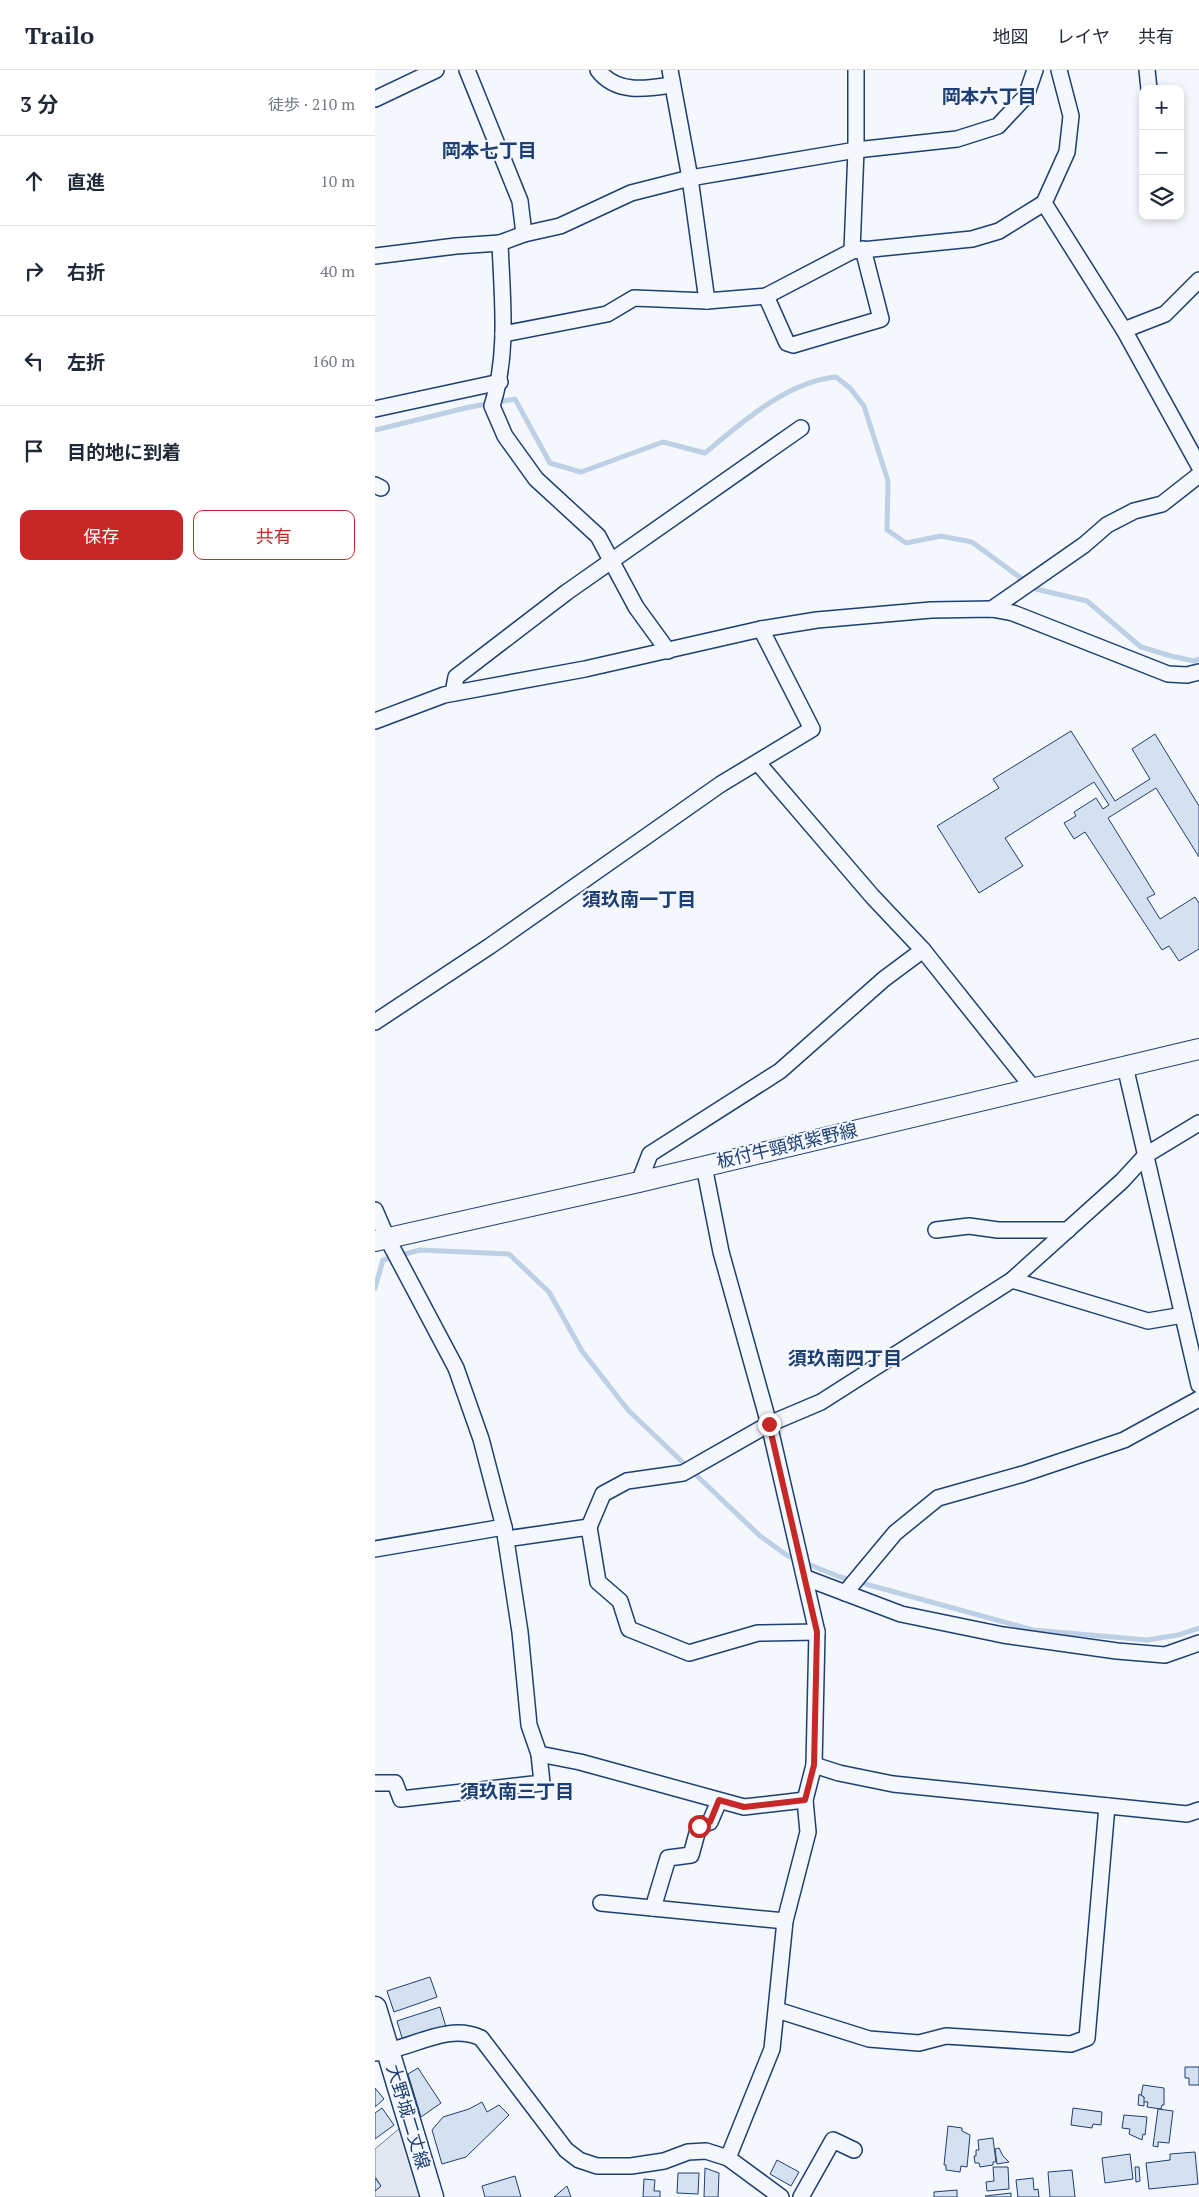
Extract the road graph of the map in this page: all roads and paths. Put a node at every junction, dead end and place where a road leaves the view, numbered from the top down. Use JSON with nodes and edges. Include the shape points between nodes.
{"nodes":[{"id":1,"x":436,"y":70,"type":"edge"},
{"id":2,"x":467,"y":70,"type":"edge"},
{"id":3,"x":598,"y":70,"type":"edge"},
{"id":4,"x":856,"y":70,"type":"edge"},
{"id":5,"x":1035,"y":70,"type":"edge"},
{"id":6,"x":1059,"y":70,"type":"edge"},
{"id":7,"x":1147,"y":70,"type":"edge"},
{"id":8,"x":670,"y":78,"type":"edge"},
{"id":9,"x":1149,"y":85,"type":"edge"},
{"id":10,"x":375,"y":99,"type":"edge"},
{"id":11,"x":856,"y":150,"type":"junction"},
{"id":12,"x":690,"y":178,"type":"junction"},
{"id":13,"x":1044,"y":203,"type":"junction"},
{"id":14,"x":524,"y":234,"type":"junction"},
{"id":15,"x":500,"y":243,"type":"junction"},
{"id":16,"x":857,"y":250,"type":"junction"},
{"id":17,"x":375,"y":256,"type":"edge"},
{"id":18,"x":1199,"y":280,"type":"edge"},
{"id":19,"x":766,"y":296,"type":"junction"},
{"id":20,"x":707,"y":301,"type":"junction"},
{"id":21,"x":1124,"y":330,"type":"junction"},
{"id":22,"x":503,"y":334,"type":"junction"},
{"id":23,"x":500,"y":382,"type":"junction"},
{"id":24,"x":375,"y":409,"type":"edge"},
{"id":25,"x":801,"y":428,"type":"dead end"},
{"id":26,"x":1199,"y":466,"type":"edge"},
{"id":27,"x":1199,"y":475,"type":"edge"},
{"id":28,"x":612,"y":561,"type":"junction"},
{"id":29,"x":992,"y":609,"type":"junction"},
{"id":30,"x":761,"y":629,"type":"junction"},
{"id":31,"x":668,"y":651,"type":"junction"},
{"id":32,"x":1199,"y":672,"type":"edge"},
{"id":33,"x":453,"y":693,"type":"junction"},
{"id":34,"x":375,"y":721,"type":"edge"},
{"id":35,"x":758,"y":763,"type":"junction"},
{"id":36,"x":923,"y":950,"type":"junction"},
{"id":37,"x":375,"y":1022,"type":"edge"},
{"id":38,"x":1199,"y":1049,"type":"edge"},
{"id":39,"x":1125,"y":1066,"type":"junction"},
{"id":40,"x":1033,"y":1088,"type":"junction"},
{"id":41,"x":1199,"y":1123,"type":"edge"},
{"id":42,"x":1146,"y":1155,"type":"junction"},
{"id":43,"x":704,"y":1166,"type":"junction"},
{"id":44,"x":639,"y":1182,"type":"junction"},
{"id":45,"x":375,"y":1210,"type":"edge"},
{"id":46,"x":936,"y":1230,"type":"dead end"},
{"id":47,"x":1068,"y":1230,"type":"junction"},
{"id":48,"x":381,"y":1239,"type":"edge"},
{"id":49,"x":1012,"y":1280,"type":"junction"},
{"id":50,"x":1183,"y":1315,"type":"junction"},
{"id":51,"x":1199,"y":1385,"type":"edge"},
{"id":52,"x":1199,"y":1399,"type":"edge"},
{"id":53,"x":769,"y":1424,"type":"junction"},
{"id":54,"x":589,"y":1527,"type":"junction"},
{"id":55,"x":505,"y":1533,"type":"junction"},
{"id":56,"x":375,"y":1549,"type":"edge"},
{"id":57,"x":806,"y":1578,"type":"junction"},
{"id":58,"x":845,"y":1594,"type":"junction"},
{"id":59,"x":817,"y":1632,"type":"junction"},
{"id":60,"x":1199,"y":1643,"type":"edge"},
{"id":61,"x":539,"y":1754,"type":"junction"},
{"id":62,"x":814,"y":1765,"type":"junction"},
{"id":63,"x":375,"y":1783,"type":"edge"},
{"id":64,"x":719,"y":1800,"type":"junction"},
{"id":65,"x":805,"y":1800,"type":"junction"},
{"id":66,"x":1107,"y":1806,"type":"junction"},
{"id":67,"x":1199,"y":1810,"type":"edge"},
{"id":68,"x":601,"y":1902,"type":"dead end"},
{"id":69,"x":653,"y":1908,"type":"junction"},
{"id":70,"x":785,"y":1921,"type":"junction"},
{"id":71,"x":375,"y":2008,"type":"edge"},
{"id":72,"x":777,"y":2010,"type":"junction"},
{"id":73,"x":382,"y":2052,"type":"edge"},
{"id":74,"x":854,"y":2150,"type":"dead end"},
{"id":75,"x":728,"y":2158,"type":"junction"},
{"id":76,"x":432,"y":2197,"type":"edge"},
{"id":77,"x":781,"y":2197,"type":"edge"},
{"id":78,"x":801,"y":2197,"type":"edge"}],
"edges":[{"from":1,"to":10,"type":"street"},
{"from":2,"to":14,"type":"street","via":[[520,201]]},
{"from":3,"to":8,"type":"street","via":[[620,85],[640,90]]},
{"from":4,"to":11,"type":"street"},
{"from":5,"to":11,"type":"street","via":[[1026,96],[998,126],[957,139]]},
{"from":6,"to":13,"type":"street","via":[[1071,116],[1067,152]]},
{"from":7,"to":9,"type":"street"},
{"from":8,"to":12,"type":"street"},
{"from":11,"to":12,"type":"street"},
{"from":11,"to":16,"type":"street"},
{"from":12,"to":14,"type":"street","via":[[631,193],[560,226]]},
{"from":12,"to":20,"type":"street"},
{"from":13,"to":16,"type":"street","via":[[999,231],[972,238]]},
{"from":13,"to":21,"type":"street"},
{"from":14,"to":15,"type":"street"},
{"from":15,"to":17,"type":"street"},
{"from":15,"to":22,"type":"street"},
{"from":16,"to":19,"type":"street"},
{"from":16,"to":19,"type":"street","via":[[881,319],[793,345],[787,343]]},
{"from":18,"to":21,"type":"street","via":[[1165,314]]},
{"from":19,"to":20,"type":"street"},
{"from":20,"to":22,"type":"street","via":[[634,298],[607,314]]},
{"from":21,"to":26,"type":"street"},
{"from":22,"to":23,"type":"street"},
{"from":23,"to":24,"type":"street"},
{"from":23,"to":28,"type":"street","via":[[492,406],[505,436],[536,479],[598,536]]},
{"from":25,"to":28,"type":"street"},
{"from":27,"to":29,"type":"street","via":[[1162,504],[1134,511],[1107,525],[1084,545]]},
{"from":28,"to":31,"type":"street","via":[[636,607]]},
{"from":28,"to":33,"type":"street","via":[[456,677]]},
{"from":29,"to":30,"type":"street","via":[[931,610],[817,620]]},
{"from":29,"to":32,"type":"street","via":[[1013,613],[1168,674]]},
{"from":30,"to":31,"type":"street"},
{"from":30,"to":35,"type":"street","via":[[812,729]]},
{"from":31,"to":33,"type":"street"},
{"from":33,"to":34,"type":"street"},
{"from":35,"to":36,"type":"street","via":[[872,896]]},
{"from":35,"to":37,"type":"street","via":[[721,784],[490,946]]},
{"from":36,"to":40,"type":"street"},
{"from":36,"to":44,"type":"street","via":[[780,1070],[650,1154]]},
{"from":38,"to":39,"type":"main road","name":"板付牛頸筑紫野線"},
{"from":39,"to":40,"type":"main road","name":"板付牛頸筑紫野線"},
{"from":39,"to":42,"type":"street"},
{"from":40,"to":43,"type":"main road","name":"板付牛頸筑紫野線"},
{"from":41,"to":42,"type":"street"},
{"from":42,"to":47,"type":"street"},
{"from":42,"to":50,"type":"street"},
{"from":43,"to":44,"type":"main road","name":"板付牛頸筑紫野線"},
{"from":43,"to":53,"type":"street","via":[[721,1252]]},
{"from":44,"to":48,"type":"main road","name":"板付牛頸筑紫野線"},
{"from":45,"to":48,"type":"street"},
{"from":46,"to":47,"type":"street","via":[[969,1226],[997,1230]]},
{"from":47,"to":49,"type":"street"},
{"from":48,"to":55,"type":"street","via":[[455,1368],[481,1439]]},
{"from":49,"to":50,"type":"street","via":[[1148,1321]]},
{"from":49,"to":53,"type":"street","via":[[821,1402]]},
{"from":50,"to":51,"type":"street"},
{"from":52,"to":58,"type":"street","via":[[1123,1440],[1023,1474],[938,1498],[895,1533]]},
{"from":53,"to":54,"type":"street","via":[[683,1473],[627,1481],[603,1494]]},
{"from":53,"to":57,"type":"street"},
{"from":54,"to":55,"type":"street"},
{"from":54,"to":59,"type":"street","via":[[598,1582],[620,1601],[629,1629],[689,1652],[758,1633]]},
{"from":55,"to":56,"type":"street"},
{"from":55,"to":61,"type":"street","via":[[521,1632],[529,1725]]},
{"from":57,"to":58,"type":"street"},
{"from":57,"to":59,"type":"street"},
{"from":58,"to":60,"type":"street","via":[[901,1614],[1003,1635],[1108,1650],[1165,1655]]},
{"from":59,"to":62,"type":"street"},
{"from":61,"to":63,"type":"street","via":[[542,1783],[401,1799],[395,1783]]},
{"from":61,"to":64,"type":"street","via":[[581,1762]]},
{"from":62,"to":65,"type":"street"},
{"from":62,"to":66,"type":"street","via":[[893,1784]]},
{"from":64,"to":65,"type":"street","via":[[744,1807]]},
{"from":64,"to":69,"type":"street","via":[[710,1822],[699,1826],[691,1855],[668,1858]]},
{"from":65,"to":70,"type":"street","via":[[809,1832]]},
{"from":66,"to":67,"type":"street","via":[[1187,1814]]},
{"from":66,"to":72,"type":"street","via":[[1087,2038],[1071,2044],[946,2036],[919,2043],[869,2039]]},
{"from":68,"to":69,"type":"street"},
{"from":69,"to":70,"type":"street"},
{"from":70,"to":72,"type":"street"},
{"from":71,"to":73,"type":"main road","name":"大野城二丈線"},
{"from":72,"to":75,"type":"street","via":[[773,2049]]},
{"from":73,"to":75,"type":"street","via":[[454,2032],[469,2032],[481,2038],[566,2150],[579,2160],[597,2166],[631,2166],[664,2161],[688,2152],[706,2152]]},
{"from":73,"to":76,"type":"main road","name":"大野城二丈線"},
{"from":74,"to":78,"type":"street","via":[[833,2140]]},
{"from":75,"to":77,"type":"street"}]}
